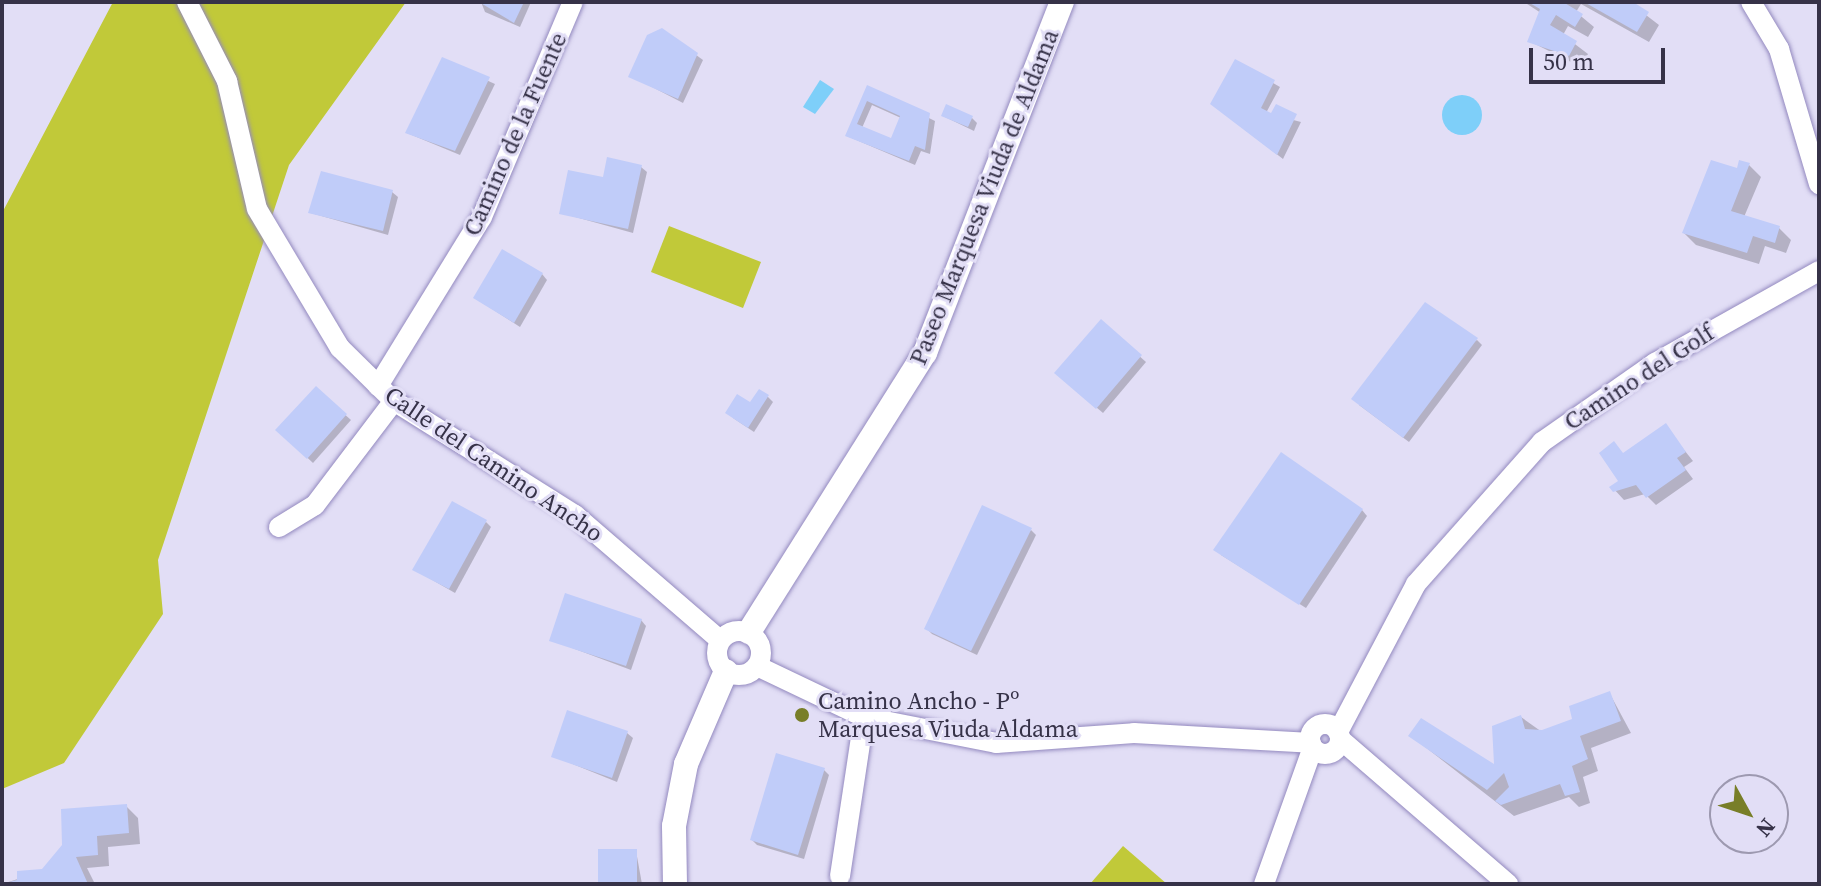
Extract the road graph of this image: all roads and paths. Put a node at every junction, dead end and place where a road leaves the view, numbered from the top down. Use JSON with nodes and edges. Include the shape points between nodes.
{"nodes":[{"id":1,"x":187,"y":2,"type":"edge"},
{"id":2,"x":573,"y":2,"type":"edge"},
{"id":3,"x":1062,"y":2,"type":"edge"},
{"id":4,"x":1751,"y":2,"type":"edge"},
{"id":5,"x":1819,"y":184,"type":"edge"},
{"id":6,"x":1819,"y":271,"type":"edge"},
{"id":7,"x":378,"y":386,"type":"junction"},
{"id":8,"x":394,"y":401,"type":"junction"},
{"id":9,"x":279,"y":527,"type":"dead end"},
{"id":10,"x":749,"y":632,"type":"junction"},
{"id":11,"x":720,"y":640,"type":"junction"},
{"id":12,"x":757,"y":666,"type":"junction"},
{"id":13,"x":726,"y":671,"type":"junction"},
{"id":14,"x":864,"y":717,"type":"junction"},
{"id":15,"x":1326,"y":740,"type":"junction"},
{"id":16,"x":840,"y":876,"type":"dead end"},
{"id":17,"x":675,"y":884,"type":"edge"},
{"id":18,"x":1264,"y":884,"type":"edge"},
{"id":19,"x":1508,"y":884,"type":"edge"}],
"edges":[{"from":1,"to":7,"type":"street","name":"Calle del Camino Ancho","via":[[227,81],[257,209],[308,305]]},
{"from":2,"to":7,"type":"street","name":"Camino de la Fuente","via":[[482,217]]},
{"from":3,"to":10,"type":"street","name":"Paseo Marquesa Viuda de Aldama","via":[[925,353]]},
{"from":4,"to":5,"type":"street","via":[[1779,49]]},
{"from":6,"to":15,"type":"street","name":"Camino del Golf","via":[[1655,363],[1542,442],[1489,494],[1416,584]]},
{"from":7,"to":8,"type":"street","name":"Calle del Camino Ancho"},
{"from":8,"to":9,"type":"street","via":[[315,505]]},
{"from":8,"to":11,"type":"street","name":"Calle del Camino Ancho","via":[[575,515]]},
{"from":10,"to":11,"type":"street","via":[[733,631]]},
{"from":10,"to":12,"type":"street","via":[[759,643]]},
{"from":11,"to":13,"type":"street","via":[[717,654]]},
{"from":12,"to":13,"type":"street","via":[[742,674]]},
{"from":12,"to":14,"type":"street"},
{"from":13,"to":17,"type":"street","via":[[686,764],[674,826]]},
{"from":14,"to":15,"type":"street","via":[[996,743],[1134,733]]},
{"from":14,"to":16,"type":"street"},
{"from":15,"to":18,"type":"street"},
{"from":15,"to":19,"type":"street","via":[[1370,767]]}]}
